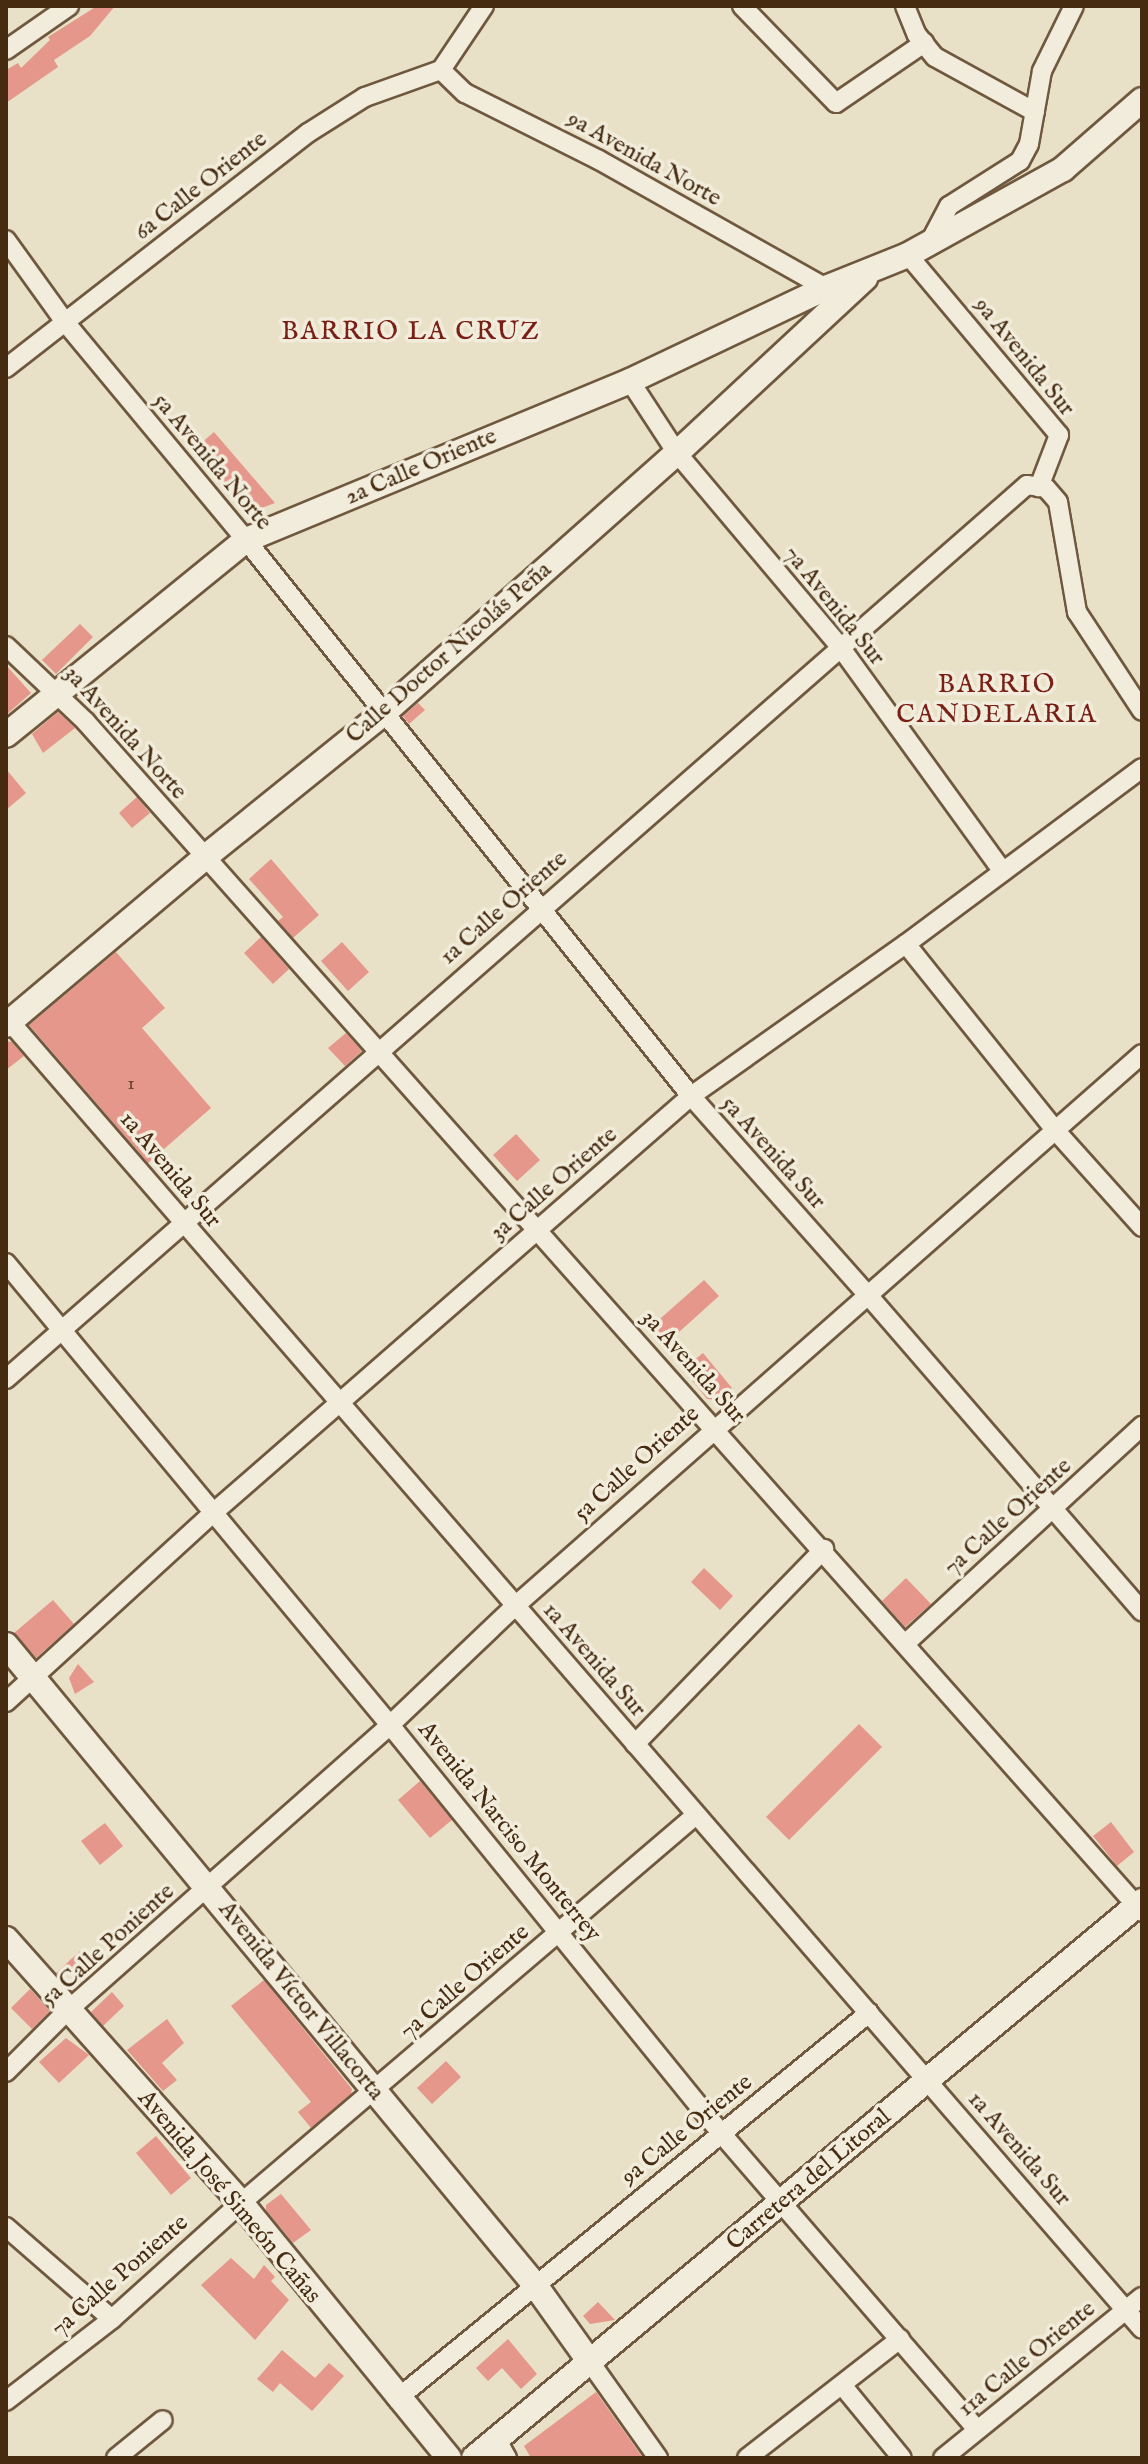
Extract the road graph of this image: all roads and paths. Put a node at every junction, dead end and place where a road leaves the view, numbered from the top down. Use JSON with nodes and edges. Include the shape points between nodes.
{"nodes":[{"id":1,"x":69,"y":6,"type":"edge"},
{"id":2,"x":484,"y":6,"type":"edge"},
{"id":3,"x":742,"y":6,"type":"edge"},
{"id":4,"x":905,"y":6,"type":"edge"},
{"id":5,"x":1074,"y":6,"type":"edge"},
{"id":6,"x":924,"y":43,"type":"junction"},
{"id":7,"x":6,"y":50,"type":"edge"},
{"id":8,"x":441,"y":70,"type":"junction"},
{"id":9,"x":1142,"y":100,"type":"edge"},
{"id":10,"x":1035,"y":112,"type":"junction"},
{"id":11,"x":6,"y":240,"type":"edge"},
{"id":12,"x":930,"y":242,"type":"junction"},
{"id":13,"x":908,"y":255,"type":"junction"},
{"id":14,"x":879,"y":265,"type":"junction"},
{"id":15,"x":826,"y":288,"type":"junction"},
{"id":16,"x":65,"y":322,"type":"junction"},
{"id":17,"x":6,"y":368,"type":"edge"},
{"id":18,"x":630,"y":381,"type":"junction"},
{"id":19,"x":677,"y":453,"type":"junction"},
{"id":20,"x":1039,"y":487,"type":"junction"},
{"id":21,"x":246,"y":540,"type":"junction"},
{"id":22,"x":6,"y":646,"type":"edge"},
{"id":23,"x":841,"y":648,"type":"junction"},
{"id":24,"x":58,"y":692,"type":"junction"},
{"id":25,"x":1142,"y":711,"type":"edge"},
{"id":26,"x":385,"y":712,"type":"junction"},
{"id":27,"x":6,"y":735,"type":"edge"},
{"id":28,"x":1142,"y":768,"type":"edge"},
{"id":29,"x":204,"y":858,"type":"junction"},
{"id":30,"x":1003,"y":872,"type":"junction"},
{"id":31,"x":541,"y":908,"type":"junction"},
{"id":32,"x":906,"y":944,"type":"junction"},
{"id":33,"x":7,"y":1021,"type":"edge"},
{"id":34,"x":379,"y":1051,"type":"junction"},
{"id":35,"x":1142,"y":1054,"type":"edge"},
{"id":36,"x":691,"y":1096,"type":"junction"},
{"id":37,"x":1055,"y":1130,"type":"junction"},
{"id":38,"x":184,"y":1224,"type":"junction"},
{"id":39,"x":1142,"y":1227,"type":"edge"},
{"id":40,"x":538,"y":1231,"type":"junction"},
{"id":41,"x":6,"y":1263,"type":"edge"},
{"id":42,"x":867,"y":1294,"type":"junction"},
{"id":43,"x":62,"y":1331,"type":"junction"},
{"id":44,"x":6,"y":1379,"type":"edge"},
{"id":45,"x":340,"y":1405,"type":"junction"},
{"id":46,"x":1142,"y":1426,"type":"edge"},
{"id":47,"x":715,"y":1427,"type":"junction"},
{"id":48,"x":1053,"y":1509,"type":"junction"},
{"id":49,"x":213,"y":1513,"type":"junction"},
{"id":50,"x":824,"y":1549,"type":"junction"},
{"id":51,"x":515,"y":1606,"type":"junction"},
{"id":52,"x":1142,"y":1612,"type":"edge"},
{"id":53,"x":906,"y":1643,"type":"junction"},
{"id":54,"x":6,"y":1645,"type":"edge"},
{"id":55,"x":32,"y":1678,"type":"junction"},
{"id":56,"x":6,"y":1702,"type":"edge"},
{"id":57,"x":390,"y":1725,"type":"junction"},
{"id":58,"x":635,"y":1744,"type":"junction"},
{"id":59,"x":696,"y":1815,"type":"junction"},
{"id":60,"x":208,"y":1888,"type":"junction"},
{"id":61,"x":1140,"y":1906,"type":"edge"},
{"id":62,"x":560,"y":1932,"type":"junction"},
{"id":63,"x":6,"y":1939,"type":"edge"},
{"id":64,"x":67,"y":2011,"type":"junction"},
{"id":65,"x":869,"y":2013,"type":"junction"},
{"id":66,"x":6,"y":2072,"type":"edge"},
{"id":67,"x":928,"y":2079,"type":"junction"},
{"id":68,"x":375,"y":2092,"type":"junction"},
{"id":69,"x":721,"y":2133,"type":"junction"},
{"id":70,"x":783,"y":2202,"type":"junction"},
{"id":71,"x":241,"y":2203,"type":"junction"},
{"id":72,"x":6,"y":2227,"type":"edge"},
{"id":73,"x":535,"y":2285,"type":"junction"},
{"id":74,"x":1142,"y":2297,"type":"edge"},
{"id":75,"x":1126,"y":2310,"type":"junction"},
{"id":76,"x":112,"y":2319,"type":"junction"},
{"id":77,"x":1142,"y":2329,"type":"edge"},
{"id":78,"x":900,"y":2339,"type":"junction"},
{"id":79,"x":590,"y":2362,"type":"junction"},
{"id":80,"x":842,"y":2385,"type":"junction"},
{"id":81,"x":397,"y":2399,"type":"junction"},
{"id":82,"x":6,"y":2401,"type":"edge"},
{"id":83,"x":163,"y":2420,"type":"dead end"},
{"id":84,"x":977,"y":2430,"type":"junction"},
{"id":85,"x":502,"y":2449,"type":"edge"},
{"id":86,"x":116,"y":2458,"type":"edge"},
{"id":87,"x":449,"y":2458,"type":"edge"},
{"id":88,"x":474,"y":2458,"type":"edge"},
{"id":89,"x":658,"y":2458,"type":"edge"},
{"id":90,"x":747,"y":2458,"type":"edge"},
{"id":91,"x":902,"y":2458,"type":"edge"},
{"id":92,"x":943,"y":2458,"type":"edge"}],
"edges":[{"from":1,"to":7,"type":"street"},
{"from":2,"to":8,"type":"street"},
{"from":3,"to":6,"type":"street","via":[[836,103]]},
{"from":4,"to":6,"type":"street"},
{"from":5,"to":10,"type":"street","via":[[1042,71]]},
{"from":6,"to":10,"type":"street","via":[[935,57]]},
{"from":8,"to":15,"type":"street","name":"9a Avenida Norte","via":[[465,93],[599,160]]},
{"from":8,"to":16,"type":"street","name":"6a Calle Oriente","via":[[365,97],[308,133]]},
{"from":9,"to":12,"type":"main road","name":"2a Calle Oriente","via":[[1063,169]]},
{"from":10,"to":12,"type":"street","via":[[1020,161],[949,206]]},
{"from":11,"to":16,"type":"street","name":"5a Avenida Norte"},
{"from":12,"to":13,"type":"main road","name":"2a Calle Oriente"},
{"from":13,"to":14,"type":"main road","name":"2a Calle Oriente"},
{"from":13,"to":20,"type":"street","name":"9a Avenida Sur","via":[[1059,435]]},
{"from":14,"to":15,"type":"main road","name":"2a Calle Oriente"},
{"from":14,"to":19,"type":"main road","name":"Calle Doctor Nicolás Peña"},
{"from":15,"to":18,"type":"main road","name":"2a Calle Oriente"},
{"from":16,"to":17,"type":"street","name":"6a Calle Oriente"},
{"from":16,"to":21,"type":"street","name":"5a Avenida Norte"},
{"from":18,"to":19,"type":"street","name":"7a Avenida Sur"},
{"from":18,"to":21,"type":"main road","name":"2a Calle Oriente"},
{"from":19,"to":23,"type":"street","name":"7a Avenida Sur"},
{"from":19,"to":26,"type":"main road","name":"Calle Doctor Nicolás Peña"},
{"from":20,"to":23,"type":"street","name":"1a Calle Oriente","via":[[1027,485],[1002,504]]},
{"from":20,"to":25,"type":"street","via":[[1058,502],[1077,612]]},
{"from":21,"to":24,"type":"main road","name":"2a Calle Oriente"},
{"from":21,"to":26,"type":"street","name":"5a Avenida Norte"},
{"from":22,"to":24,"type":"street","name":"3a Avenida Norte"},
{"from":23,"to":30,"type":"street","name":"7a Avenida Sur"},
{"from":23,"to":31,"type":"street","name":"1a Calle Oriente"},
{"from":24,"to":27,"type":"main road","name":"2a Calle Oriente"},
{"from":24,"to":29,"type":"street","name":"3a Avenida Norte"},
{"from":26,"to":29,"type":"main road","name":"Calle Doctor Nicolás Peña"},
{"from":26,"to":31,"type":"street","name":"5a Avenida Sur"},
{"from":28,"to":30,"type":"street","name":"3a Calle Oriente"},
{"from":29,"to":33,"type":"main road","name":"Calle Doctor Nicolás Peña"},
{"from":29,"to":34,"type":"street","name":"3a Avenida Sur"},
{"from":30,"to":32,"type":"street","name":"3a Calle Oriente"},
{"from":31,"to":34,"type":"street","name":"1a Calle Oriente"},
{"from":31,"to":36,"type":"street","name":"5a Avenida Sur"},
{"from":32,"to":36,"type":"street","name":"3a Calle Oriente"},
{"from":32,"to":37,"type":"street"},
{"from":33,"to":38,"type":"street","name":"1a Avenida Sur"},
{"from":34,"to":38,"type":"street","name":"1a Calle Oriente"},
{"from":34,"to":40,"type":"street","name":"3a Avenida Sur"},
{"from":35,"to":37,"type":"street","name":"5a Calle Oriente"},
{"from":36,"to":40,"type":"street","name":"3a Calle Oriente"},
{"from":36,"to":42,"type":"street","name":"5a Avenida Sur"},
{"from":37,"to":39,"type":"street"},
{"from":37,"to":42,"type":"street","name":"5a Calle Oriente"},
{"from":38,"to":43,"type":"street","name":"1a Calle Oriente"},
{"from":38,"to":45,"type":"street","name":"1a Avenida Sur"},
{"from":40,"to":45,"type":"street","name":"3a Calle Oriente"},
{"from":40,"to":47,"type":"street","name":"3a Avenida Sur"},
{"from":41,"to":43,"type":"street","name":"Avenida Narciso Monterrey"},
{"from":42,"to":47,"type":"street","name":"5a Calle Oriente"},
{"from":42,"to":48,"type":"street","name":"5a Avenida Sur"},
{"from":43,"to":44,"type":"street","name":"1a Calle Oriente"},
{"from":43,"to":49,"type":"street","name":"Avenida Narciso Monterrey"},
{"from":45,"to":49,"type":"street","name":"3a Calle Oriente"},
{"from":45,"to":51,"type":"street","name":"1a Avenida Sur"},
{"from":46,"to":48,"type":"street","name":"7a Calle Oriente"},
{"from":47,"to":50,"type":"street","name":"3a Avenida Sur"},
{"from":47,"to":51,"type":"street","name":"5a Calle Oriente"},
{"from":48,"to":52,"type":"street","name":"5a Avenida Sur"},
{"from":48,"to":53,"type":"street","name":"7a Calle Oriente"},
{"from":49,"to":55,"type":"street","name":"3a Calle Oriente"},
{"from":49,"to":57,"type":"street","name":"Avenida Narciso Monterrey"},
{"from":50,"to":53,"type":"street","name":"3a Avenida Sur"},
{"from":50,"to":58,"type":"street"},
{"from":51,"to":57,"type":"street","name":"5a Calle Oriente"},
{"from":51,"to":58,"type":"street","name":"1a Avenida Sur"},
{"from":53,"to":61,"type":"street","name":"3a Avenida Sur"},
{"from":54,"to":55,"type":"main road","name":"Avenida Víctor Villacorta"},
{"from":55,"to":56,"type":"street","name":"3a Calle Oriente"},
{"from":55,"to":60,"type":"main road","name":"Avenida Víctor Villacorta"},
{"from":57,"to":60,"type":"street","name":"5a Calle Oriente"},
{"from":57,"to":62,"type":"street","name":"Avenida Narciso Monterrey"},
{"from":58,"to":59,"type":"street","name":"1a Avenida Sur"},
{"from":59,"to":62,"type":"street","name":"7a Calle Oriente"},
{"from":59,"to":65,"type":"street","name":"1a Avenida Sur"},
{"from":60,"to":64,"type":"street","name":"5a Calle Poniente"},
{"from":60,"to":68,"type":"main road","name":"Avenida Víctor Villacorta"},
{"from":61,"to":67,"type":"main road","name":"Carretera del Litoral"},
{"from":62,"to":68,"type":"street","name":"7a Calle Oriente"},
{"from":62,"to":69,"type":"street","name":"Avenida Narciso Monterrey"},
{"from":63,"to":64,"type":"main road","name":"Avenida José Simeón Cañas"},
{"from":64,"to":66,"type":"street","name":"5a Calle Poniente"},
{"from":64,"to":71,"type":"main road","name":"Avenida José Simeón Cañas"},
{"from":65,"to":67,"type":"street","name":"1a Avenida Sur"},
{"from":65,"to":69,"type":"street","name":"9a Calle Oriente"},
{"from":67,"to":70,"type":"main road","name":"Carretera del Litoral"},
{"from":67,"to":75,"type":"street","name":"1a Avenida Sur"},
{"from":68,"to":71,"type":"street","name":"7a Calle Poniente"},
{"from":68,"to":73,"type":"main road","name":"Avenida Víctor Villacorta"},
{"from":69,"to":70,"type":"street","name":"Avenida Narciso Monterrey"},
{"from":69,"to":73,"type":"street","name":"9a Calle Oriente"},
{"from":70,"to":78,"type":"street","name":"Avenida Narciso Monterrey"},
{"from":70,"to":79,"type":"main road","name":"Carretera del Litoral"},
{"from":71,"to":76,"type":"street","name":"7a Calle Poniente"},
{"from":71,"to":81,"type":"main road","name":"Avenida José Simeón Cañas"},
{"from":72,"to":76,"type":"street"},
{"from":73,"to":79,"type":"main road","name":"Avenida Víctor Villacorta"},
{"from":73,"to":81,"type":"street","name":"9a Calle Oriente"},
{"from":74,"to":75,"type":"street","name":"11a Calle Oriente"},
{"from":75,"to":77,"type":"street","name":"1a Avenida Sur"},
{"from":75,"to":84,"type":"street","name":"11a Calle Oriente"},
{"from":76,"to":82,"type":"street","name":"7a Calle Poniente"},
{"from":78,"to":80,"type":"street"},
{"from":78,"to":84,"type":"street","name":"Avenida Narciso Monterrey"},
{"from":79,"to":85,"type":"main road","name":"Carretera del Litoral"},
{"from":79,"to":89,"type":"street"},
{"from":80,"to":90,"type":"street"},
{"from":80,"to":91,"type":"street"},
{"from":81,"to":87,"type":"main road","name":"Avenida José Simeón Cañas"},
{"from":83,"to":86,"type":"street"},
{"from":84,"to":92,"type":"street","name":"11a Calle Oriente"},
{"from":85,"to":88,"type":"main road","name":"Carretera del Litoral"}]}
